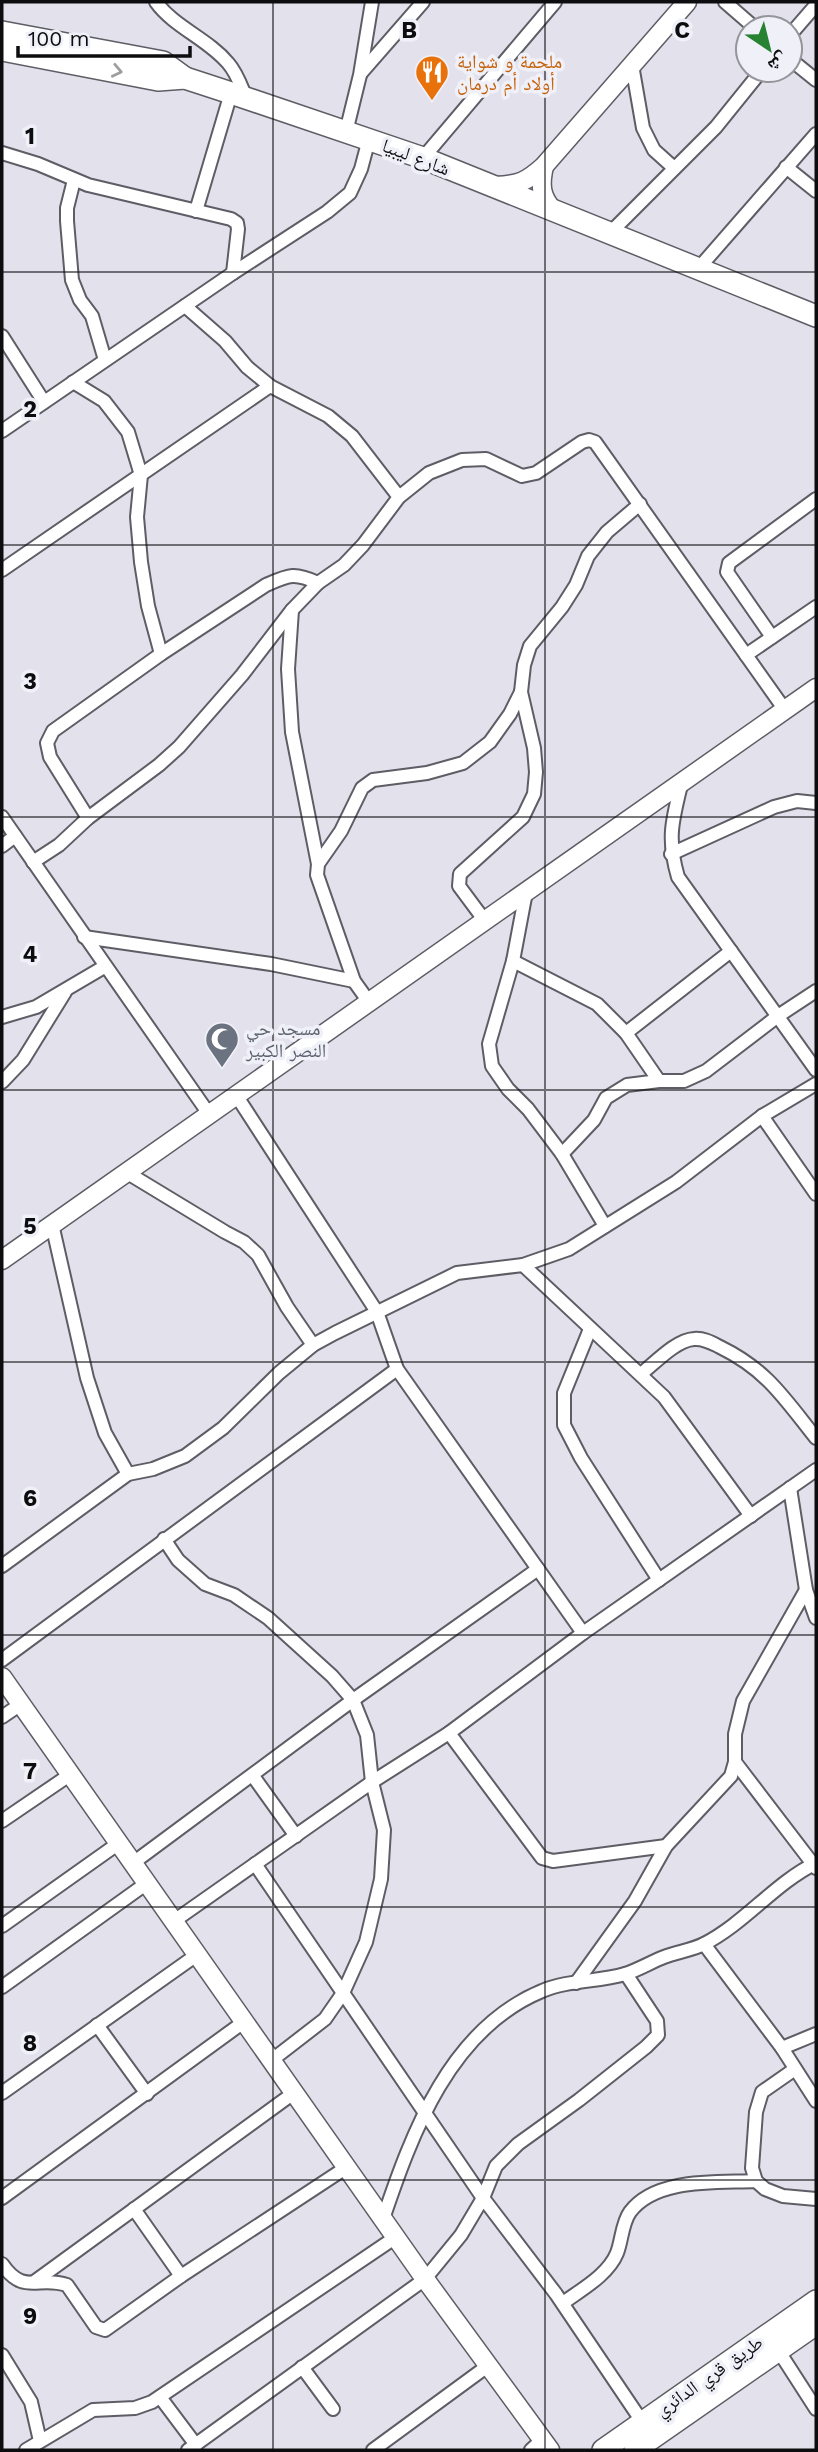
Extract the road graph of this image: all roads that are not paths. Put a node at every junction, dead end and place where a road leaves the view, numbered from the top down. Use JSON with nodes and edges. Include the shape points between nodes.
{"nodes":[{"id":1,"x":156,"y":2,"type":"edge"},
{"id":2,"x":372,"y":2,"type":"edge"},
{"id":3,"x":423,"y":2,"type":"edge"},
{"id":4,"x":555,"y":2,"type":"edge"},
{"id":5,"x":725,"y":2,"type":"edge"},
{"id":6,"x":683,"y":3,"type":"edge"},
{"id":7,"x":816,"y":5,"type":"edge"},
{"id":8,"x":739,"y":14,"type":"edge"},
{"id":9,"x":804,"y":19,"type":"edge"},
{"id":10,"x":2,"y":32,"type":"edge"},
{"id":11,"x":2,"y":50,"type":"edge"},
{"id":12,"x":632,"y":65,"type":"junction"},
{"id":13,"x":360,"y":75,"type":"junction"},
{"id":14,"x":185,"y":78,"type":"junction"},
{"id":15,"x":751,"y":84,"type":"edge"},
{"id":16,"x":239,"y":95,"type":"junction"},
{"id":17,"x":346,"y":132,"type":"junction"},
{"id":18,"x":816,"y":134,"type":"edge"},
{"id":19,"x":369,"y":139,"type":"junction"},
{"id":20,"x":2,"y":153,"type":"edge"},
{"id":21,"x":423,"y":158,"type":"junction"},
{"id":22,"x":544,"y":166,"type":"junction"},
{"id":23,"x":786,"y":167,"type":"junction"},
{"id":24,"x":674,"y":168,"type":"junction"},
{"id":25,"x":74,"y":180,"type":"junction"},
{"id":26,"x":493,"y":187,"type":"junction"},
{"id":27,"x":816,"y":191,"type":"edge"},
{"id":28,"x":552,"y":210,"type":"junction"},
{"id":29,"x":195,"y":211,"type":"junction"},
{"id":30,"x":610,"y":233,"type":"junction"},
{"id":31,"x":698,"y":269,"type":"junction"},
{"id":32,"x":233,"y":273,"type":"junction"},
{"id":33,"x":185,"y":306,"type":"junction"},
{"id":34,"x":816,"y":316,"type":"edge"},
{"id":35,"x":2,"y":335,"type":"edge"},
{"id":36,"x":104,"y":360,"type":"junction"},
{"id":37,"x":73,"y":382,"type":"junction"},
{"id":38,"x":270,"y":386,"type":"junction"},
{"id":39,"x":44,"y":402,"type":"junction"},
{"id":40,"x":2,"y":431,"type":"edge"},
{"id":41,"x":141,"y":475,"type":"junction"},
{"id":42,"x":399,"y":497,"type":"junction"},
{"id":43,"x":816,"y":499,"type":"edge"},
{"id":44,"x":640,"y":504,"type":"junction"},
{"id":45,"x":2,"y":570,"type":"edge"},
{"id":46,"x":318,"y":583,"type":"junction"},
{"id":47,"x":816,"y":607,"type":"edge"},
{"id":48,"x":292,"y":610,"type":"junction"},
{"id":49,"x":772,"y":637,"type":"junction"},
{"id":50,"x":161,"y":654,"type":"junction"},
{"id":51,"x":746,"y":655,"type":"junction"},
{"id":52,"x":816,"y":688,"type":"edge"},
{"id":53,"x":521,"y":692,"type":"junction"},
{"id":54,"x":785,"y":710,"type":"junction"},
{"id":55,"x":681,"y":785,"type":"junction"},
{"id":56,"x":816,"y":803,"type":"edge"},
{"id":57,"x":2,"y":817,"type":"edge"},
{"id":58,"x":88,"y":818,"type":"junction"},
{"id":59,"x":15,"y":836,"type":"junction"},
{"id":60,"x":2,"y":846,"type":"edge"},
{"id":61,"x":671,"y":853,"type":"junction"},
{"id":62,"x":33,"y":862,"type":"junction"},
{"id":63,"x":318,"y":864,"type":"junction"},
{"id":64,"x":526,"y":892,"type":"junction"},
{"id":65,"x":485,"y":921,"type":"junction"},
{"id":66,"x":83,"y":937,"type":"junction"},
{"id":67,"x":731,"y":951,"type":"junction"},
{"id":68,"x":513,"y":961,"type":"junction"},
{"id":69,"x":104,"y":967,"type":"junction"},
{"id":70,"x":354,"y":981,"type":"junction"},
{"id":71,"x":816,"y":991,"type":"edge"},
{"id":72,"x":65,"y":992,"type":"junction"},
{"id":73,"x":369,"y":1002,"type":"junction"},
{"id":74,"x":778,"y":1016,"type":"junction"},
{"id":75,"x":2,"y":1017,"type":"edge"},
{"id":76,"x":626,"y":1033,"type":"junction"},
{"id":77,"x":816,"y":1070,"type":"edge"},
{"id":78,"x":659,"y":1081,"type":"junction"},
{"id":79,"x":2,"y":1082,"type":"edge"},
{"id":80,"x":816,"y":1084,"type":"edge"},
{"id":81,"x":236,"y":1095,"type":"junction"},
{"id":82,"x":209,"y":1114,"type":"junction"},
{"id":83,"x":762,"y":1116,"type":"junction"},
{"id":84,"x":562,"y":1154,"type":"junction"},
{"id":85,"x":126,"y":1172,"type":"junction"},
{"id":86,"x":816,"y":1194,"type":"edge"},
{"id":87,"x":52,"y":1224,"type":"junction"},
{"id":88,"x":605,"y":1226,"type":"junction"},
{"id":89,"x":4,"y":1253,"type":"edge"},
{"id":90,"x":523,"y":1265,"type":"junction"},
{"id":91,"x":377,"y":1312,"type":"junction"},
{"id":92,"x":590,"y":1329,"type":"junction"},
{"id":93,"x":313,"y":1345,"type":"junction"},
{"id":94,"x":397,"y":1369,"type":"junction"},
{"id":95,"x":641,"y":1374,"type":"junction"},
{"id":96,"x":816,"y":1438,"type":"edge"},
{"id":97,"x":816,"y":1470,"type":"edge"},
{"id":98,"x":128,"y":1474,"type":"junction"},
{"id":99,"x":790,"y":1488,"type":"junction"},
{"id":100,"x":751,"y":1516,"type":"junction"},
{"id":101,"x":164,"y":1539,"type":"junction"},
{"id":102,"x":2,"y":1566,"type":"edge"},
{"id":103,"x":538,"y":1569,"type":"junction"},
{"id":104,"x":659,"y":1580,"type":"junction"},
{"id":105,"x":806,"y":1590,"type":"junction"},
{"id":106,"x":816,"y":1618,"type":"edge"},
{"id":107,"x":583,"y":1633,"type":"junction"},
{"id":108,"x":2,"y":1660,"type":"edge"},
{"id":109,"x":2,"y":1677,"type":"edge"},
{"id":110,"x":353,"y":1700,"type":"junction"},
{"id":111,"x":21,"y":1704,"type":"junction"},
{"id":112,"x":2,"y":1717,"type":"edge"},
{"id":113,"x":449,"y":1733,"type":"junction"},
{"id":114,"x":735,"y":1762,"type":"junction"},
{"id":115,"x":71,"y":1774,"type":"junction"},
{"id":116,"x":253,"y":1776,"type":"junction"},
{"id":117,"x":372,"y":1782,"type":"junction"},
{"id":118,"x":2,"y":1821,"type":"edge"},
{"id":119,"x":296,"y":1836,"type":"junction"},
{"id":120,"x":119,"y":1843,"type":"junction"},
{"id":121,"x":666,"y":1846,"type":"junction"},
{"id":122,"x":133,"y":1863,"type":"junction"},
{"id":123,"x":255,"y":1864,"type":"junction"},
{"id":124,"x":815,"y":1865,"type":"edge"},
{"id":125,"x":147,"y":1883,"type":"junction"},
{"id":126,"x":174,"y":1921,"type":"junction"},
{"id":127,"x":2,"y":1926,"type":"edge"},
{"id":128,"x":704,"y":1944,"type":"junction"},
{"id":129,"x":198,"y":1954,"type":"junction"},
{"id":130,"x":625,"y":1974,"type":"junction"},
{"id":131,"x":576,"y":1983,"type":"junction"},
{"id":132,"x":2,"y":1987,"type":"edge"},
{"id":133,"x":344,"y":1993,"type":"junction"},
{"id":134,"x":245,"y":2021,"type":"junction"},
{"id":135,"x":97,"y":2025,"type":"junction"},
{"id":136,"x":816,"y":2034,"type":"edge"},
{"id":137,"x":782,"y":2048,"type":"junction"},
{"id":138,"x":272,"y":2060,"type":"junction"},
{"id":139,"x":795,"y":2069,"type":"junction"},
{"id":140,"x":295,"y":2092,"type":"junction"},
{"id":141,"x":2,"y":2093,"type":"edge"},
{"id":142,"x":147,"y":2094,"type":"junction"},
{"id":143,"x":816,"y":2099,"type":"edge"},
{"id":144,"x":424,"y":2111,"type":"junction"},
{"id":145,"x":347,"y":2167,"type":"junction"},
{"id":146,"x":757,"y":2181,"type":"junction"},
{"id":147,"x":2,"y":2198,"type":"edge"},
{"id":148,"x":483,"y":2198,"type":"junction"},
{"id":149,"x":816,"y":2199,"type":"edge"},
{"id":150,"x":134,"y":2209,"type":"junction"},
{"id":151,"x":383,"y":2220,"type":"junction"},
{"id":152,"x":396,"y":2237,"type":"junction"},
{"id":153,"x":2,"y":2264,"type":"edge"},
{"id":154,"x":181,"y":2276,"type":"junction"},
{"id":155,"x":425,"y":2279,"type":"junction"},
{"id":156,"x":34,"y":2282,"type":"junction"},
{"id":157,"x":816,"y":2301,"type":"edge"},
{"id":158,"x":563,"y":2303,"type":"junction"},
{"id":159,"x":816,"y":2324,"type":"edge"},
{"id":160,"x":778,"y":2350,"type":"junction"},
{"id":161,"x":3,"y":2360,"type":"edge"},
{"id":162,"x":489,"y":2365,"type":"junction"},
{"id":163,"x":302,"y":2367,"type":"junction"},
{"id":164,"x":160,"y":2397,"type":"junction"},
{"id":165,"x":333,"y":2409,"type":"dead end"},
{"id":166,"x":816,"y":2409,"type":"edge"},
{"id":167,"x":643,"y":2423,"type":"junction"},
{"id":168,"x":40,"y":2441,"type":"junction"},
{"id":169,"x":192,"y":2447,"type":"edge"},
{"id":170,"x":541,"y":2447,"type":"edge"},
{"id":171,"x":26,"y":2450,"type":"edge"},
{"id":172,"x":373,"y":2450,"type":"edge"},
{"id":173,"x":603,"y":2450,"type":"edge"},
{"id":174,"x":635,"y":2450,"type":"edge"}],
"edges":[{"from":1,"to":16,"type":"street","via":[[227,62],[237,75]]},
{"from":2,"to":13,"type":"street"},
{"from":3,"to":13,"type":"street"},
{"from":4,"to":21,"type":"street"},
{"from":5,"to":8,"type":"street"},
{"from":6,"to":12,"type":"street"},
{"from":7,"to":9,"type":"street"},
{"from":10,"to":14,"type":"highway","via":[[163,62]]},
{"from":11,"to":14,"type":"highway","name":"شارع ليبيا","one_way":true,"via":[[158,80]]},
{"from":12,"to":22,"type":"street"},
{"from":12,"to":24,"type":"street","via":[[643,128],[654,150]]},
{"from":13,"to":17,"type":"street"},
{"from":14,"to":16,"type":"highway","name":"شارع ليبيا"},
{"from":15,"to":24,"type":"street"},
{"from":16,"to":17,"type":"highway","name":"شارع ليبيا"},
{"from":16,"to":29,"type":"street"},
{"from":17,"to":19,"type":"highway","name":"شارع ليبيا"},
{"from":18,"to":23,"type":"street"},
{"from":19,"to":21,"type":"highway","name":"شارع ليبيا"},
{"from":19,"to":32,"type":"street","via":[[350,193]]},
{"from":20,"to":25,"type":"street"},
{"from":21,"to":26,"type":"highway","name":"شارع ليبيا"},
{"from":22,"to":26,"type":"street","via":[[522,183]]},
{"from":22,"to":28,"type":"street","via":[[542,195]]},
{"from":23,"to":27,"type":"street"},
{"from":23,"to":31,"type":"street"},
{"from":24,"to":30,"type":"street"},
{"from":25,"to":29,"type":"street"},
{"from":25,"to":36,"type":"street","via":[[66,221],[72,280],[92,316]]},
{"from":26,"to":28,"type":"highway","name":"شارع ليبيا"},
{"from":28,"to":30,"type":"highway","name":"شارع ليبيا"},
{"from":29,"to":32,"type":"street","via":[[237,223]]},
{"from":30,"to":31,"type":"highway","name":"شارع ليبيا"},
{"from":31,"to":34,"type":"highway","name":"شارع ليبيا"},
{"from":32,"to":33,"type":"street"},
{"from":33,"to":36,"type":"street"},
{"from":33,"to":38,"type":"street"},
{"from":35,"to":39,"type":"street"},
{"from":36,"to":37,"type":"street"},
{"from":37,"to":39,"type":"street"},
{"from":37,"to":41,"type":"street","via":[[104,401],[128,432]]},
{"from":38,"to":41,"type":"street"},
{"from":38,"to":42,"type":"street","via":[[328,416],[352,436]]},
{"from":39,"to":40,"type":"street"},
{"from":41,"to":45,"type":"street"},
{"from":41,"to":50,"type":"street","via":[[137,517],[141,562]]},
{"from":42,"to":44,"type":"street","via":[[429,473],[462,460],[486,459],[522,475],[536,473],[589,440]]},
{"from":42,"to":46,"type":"street","via":[[363,545]]},
{"from":43,"to":49,"type":"street","via":[[727,567]]},
{"from":44,"to":51,"type":"street"},
{"from":44,"to":53,"type":"street","via":[[607,532],[588,556],[562,607],[530,646]]},
{"from":46,"to":48,"type":"street"},
{"from":46,"to":50,"type":"street","via":[[300,575],[274,581]]},
{"from":47,"to":49,"type":"street"},
{"from":48,"to":58,"type":"street","via":[[179,747]]},
{"from":48,"to":63,"type":"street","via":[[288,669],[292,732]]},
{"from":49,"to":51,"type":"street"},
{"from":50,"to":58,"type":"street","via":[[53,731],[47,743],[50,757]]},
{"from":51,"to":54,"type":"street"},
{"from":52,"to":54,"type":"street"},
{"from":53,"to":63,"type":"street","via":[[489,742],[463,763],[373,780],[362,788]]},
{"from":53,"to":65,"type":"street","via":[[534,748],[534,794],[523,817],[460,874],[459,886]]},
{"from":54,"to":55,"type":"street"},
{"from":55,"to":61,"type":"street","via":[[672,822]]},
{"from":55,"to":64,"type":"street"},
{"from":56,"to":61,"type":"street","via":[[797,801],[774,807]]},
{"from":57,"to":59,"type":"street"},
{"from":58,"to":62,"type":"street","via":[[60,845]]},
{"from":59,"to":60,"type":"street"},
{"from":59,"to":62,"type":"street"},
{"from":61,"to":67,"type":"street","via":[[678,877]]},
{"from":62,"to":66,"type":"street"},
{"from":63,"to":70,"type":"street","via":[[317,876]]},
{"from":64,"to":65,"type":"street"},
{"from":64,"to":68,"type":"street"},
{"from":65,"to":73,"type":"street"},
{"from":66,"to":69,"type":"street"},
{"from":66,"to":70,"type":"street"},
{"from":67,"to":74,"type":"street"},
{"from":67,"to":76,"type":"street"},
{"from":68,"to":76,"type":"street","via":[[597,1004]]},
{"from":68,"to":84,"type":"street","via":[[489,1044],[492,1066]]},
{"from":69,"to":72,"type":"street"},
{"from":69,"to":82,"type":"street"},
{"from":70,"to":73,"type":"street"},
{"from":71,"to":74,"type":"street"},
{"from":72,"to":75,"type":"street"},
{"from":72,"to":79,"type":"street","via":[[23,1060]]},
{"from":73,"to":81,"type":"street"},
{"from":74,"to":77,"type":"street"},
{"from":74,"to":78,"type":"street","via":[[706,1071],[684,1081]]},
{"from":76,"to":78,"type":"street"},
{"from":78,"to":84,"type":"street","via":[[627,1086],[606,1098],[594,1120]]},
{"from":80,"to":83,"type":"street"},
{"from":81,"to":82,"type":"street"},
{"from":81,"to":91,"type":"street"},
{"from":82,"to":85,"type":"street"},
{"from":83,"to":86,"type":"street"},
{"from":83,"to":88,"type":"street","via":[[676,1182]]},
{"from":84,"to":88,"type":"street"},
{"from":85,"to":87,"type":"street"},
{"from":85,"to":93,"type":"street","via":[[244,1242],[258,1255]]},
{"from":87,"to":89,"type":"street"},
{"from":87,"to":98,"type":"street","via":[[87,1378],[105,1433]]},
{"from":88,"to":90,"type":"street","via":[[569,1249]]},
{"from":90,"to":91,"type":"street","via":[[457,1273]]},
{"from":90,"to":92,"type":"street"},
{"from":91,"to":93,"type":"street"},
{"from":91,"to":94,"type":"street"},
{"from":92,"to":95,"type":"street"},
{"from":92,"to":104,"type":"street","via":[[564,1393],[564,1425]]},
{"from":93,"to":98,"type":"street","via":[[185,1456]]},
{"from":94,"to":101,"type":"street"},
{"from":94,"to":103,"type":"street"},
{"from":95,"to":96,"type":"street","via":[[679,1344],[693,1338],[705,1340],[766,1376]]},
{"from":95,"to":100,"type":"street","via":[[664,1397]]},
{"from":97,"to":99,"type":"street"},
{"from":98,"to":102,"type":"street"},
{"from":99,"to":100,"type":"street"},
{"from":99,"to":105,"type":"street"},
{"from":100,"to":104,"type":"street"},
{"from":101,"to":108,"type":"street"},
{"from":101,"to":110,"type":"street","via":[[178,1560],[205,1584],[234,1595],[268,1618]]},
{"from":103,"to":107,"type":"street"},
{"from":103,"to":110,"type":"street"},
{"from":104,"to":107,"type":"street"},
{"from":105,"to":106,"type":"street"},
{"from":105,"to":114,"type":"street","via":[[743,1701],[735,1734]]},
{"from":107,"to":113,"type":"street"},
{"from":109,"to":111,"type":"street"},
{"from":110,"to":116,"type":"street"},
{"from":110,"to":117,"type":"street","via":[[367,1735]]},
{"from":111,"to":112,"type":"street"},
{"from":111,"to":115,"type":"street"},
{"from":113,"to":117,"type":"street"},
{"from":113,"to":121,"type":"street","via":[[542,1858],[554,1861]]},
{"from":114,"to":121,"type":"street","via":[[731,1776]]},
{"from":114,"to":124,"type":"street"},
{"from":115,"to":118,"type":"street"},
{"from":115,"to":120,"type":"street"},
{"from":116,"to":119,"type":"street"},
{"from":116,"to":122,"type":"street"},
{"from":117,"to":119,"type":"street"},
{"from":117,"to":133,"type":"street","via":[[384,1830],[381,1879],[366,1942]]},
{"from":119,"to":123,"type":"street"},
{"from":120,"to":122,"type":"street"},
{"from":120,"to":127,"type":"street"},
{"from":121,"to":131,"type":"street","via":[[635,1901]]},
{"from":122,"to":125,"type":"street"},
{"from":123,"to":126,"type":"street"},
{"from":123,"to":133,"type":"street"},
{"from":124,"to":128,"type":"street"},
{"from":125,"to":126,"type":"street"},
{"from":125,"to":132,"type":"street"},
{"from":126,"to":129,"type":"street"},
{"from":128,"to":130,"type":"street"},
{"from":128,"to":137,"type":"street"},
{"from":129,"to":134,"type":"street"},
{"from":129,"to":135,"type":"street"},
{"from":130,"to":131,"type":"street"},
{"from":130,"to":148,"type":"street","via":[[657,2021],[658,2035],[518,2144],[496,2166]]},
{"from":131,"to":144,"type":"street","via":[[543,1990],[504,2011],[474,2039]]},
{"from":133,"to":138,"type":"street","via":[[325,2019]]},
{"from":133,"to":144,"type":"street"},
{"from":134,"to":138,"type":"street"},
{"from":134,"to":142,"type":"street"},
{"from":135,"to":141,"type":"street"},
{"from":135,"to":142,"type":"street"},
{"from":136,"to":137,"type":"street"},
{"from":137,"to":139,"type":"street"},
{"from":138,"to":140,"type":"street"},
{"from":139,"to":143,"type":"street"},
{"from":139,"to":146,"type":"street","via":[[762,2092],[752,2157]]},
{"from":140,"to":145,"type":"street"},
{"from":140,"to":150,"type":"street"},
{"from":142,"to":147,"type":"street"},
{"from":144,"to":148,"type":"street"},
{"from":144,"to":151,"type":"street"},
{"from":145,"to":151,"type":"street"},
{"from":145,"to":154,"type":"street"},
{"from":146,"to":149,"type":"street","via":[[783,2196]]},
{"from":146,"to":158,"type":"street","via":[[676,2185],[642,2201],[627,2219],[614,2260]]},
{"from":148,"to":155,"type":"street","via":[[461,2235]]},
{"from":148,"to":158,"type":"street"},
{"from":150,"to":154,"type":"street"},
{"from":150,"to":156,"type":"street"},
{"from":151,"to":152,"type":"street"},
{"from":152,"to":155,"type":"street"},
{"from":152,"to":164,"type":"street"},
{"from":153,"to":156,"type":"street","via":[[15,2280]]},
{"from":154,"to":156,"type":"street","via":[[105,2330],[96,2327],[67,2285]]},
{"from":155,"to":162,"type":"street"},
{"from":155,"to":163,"type":"street"},
{"from":157,"to":167,"type":"highway","name":"طريق قري الدائري"},
{"from":158,"to":167,"type":"street"},
{"from":159,"to":160,"type":"highway","name":"طريق قري الدائري"},
{"from":160,"to":166,"type":"street"},
{"from":160,"to":174,"type":"highway","name":"طريق قري الدائري"},
{"from":161,"to":168,"type":"street","via":[[30,2402]]},
{"from":162,"to":170,"type":"street"},
{"from":162,"to":172,"type":"street"},
{"from":163,"to":165,"type":"street"},
{"from":163,"to":169,"type":"street"},
{"from":164,"to":168,"type":"street","via":[[135,2407],[93,2410]]},
{"from":164,"to":169,"type":"street"},
{"from":167,"to":173,"type":"highway","name":"طريق قري الدائري"},
{"from":168,"to":171,"type":"street"}]}
